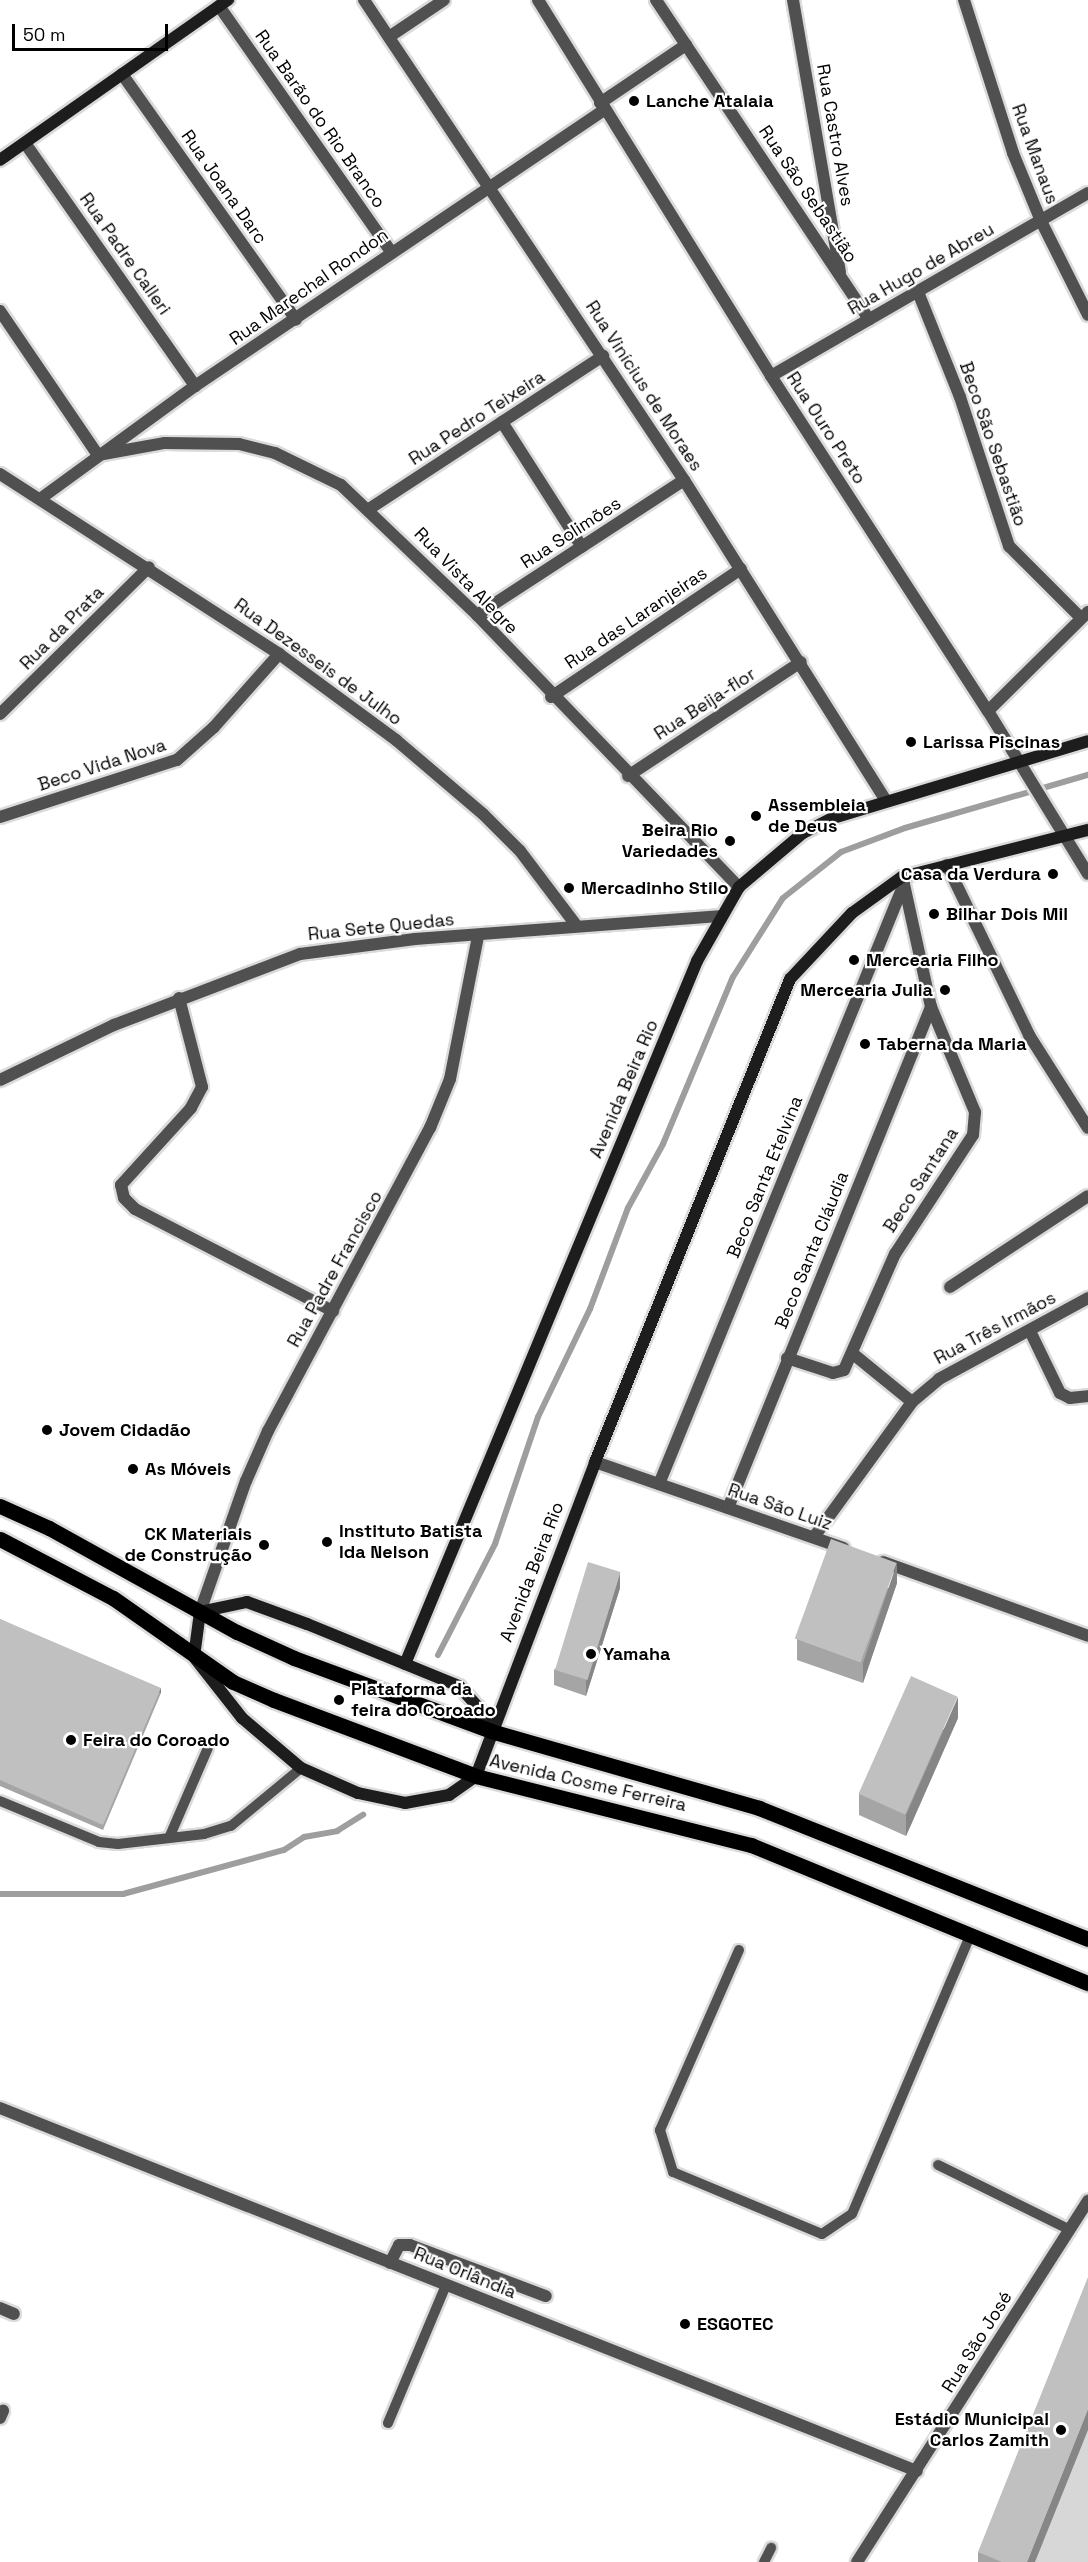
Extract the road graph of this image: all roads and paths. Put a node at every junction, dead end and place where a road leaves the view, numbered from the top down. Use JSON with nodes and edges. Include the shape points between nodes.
{"nodes":[{"id":1,"x":364,"y":0,"type":"edge"},
{"id":2,"x":444,"y":0,"type":"edge"},
{"id":3,"x":538,"y":0,"type":"edge"},
{"id":4,"x":656,"y":0,"type":"edge"},
{"id":5,"x":793,"y":0,"type":"edge"},
{"id":6,"x":964,"y":0,"type":"edge"},
{"id":7,"x":223,"y":3,"type":"edge"},
{"id":8,"x":389,"y":37,"type":"junction"},
{"id":9,"x":686,"y":45,"type":"junction"},
{"id":10,"x":122,"y":74,"type":"junction"},
{"id":11,"x":602,"y":107,"type":"junction"},
{"id":12,"x":25,"y":142,"type":"junction"},
{"id":13,"x":0,"y":160,"type":"edge"},
{"id":14,"x":490,"y":184,"type":"junction"},
{"id":15,"x":1088,"y":193,"type":"edge"},
{"id":16,"x":1041,"y":221,"type":"junction"},
{"id":17,"x":391,"y":252,"type":"junction"},
{"id":18,"x":841,"y":276,"type":"junction"},
{"id":19,"x":918,"y":292,"type":"junction"},
{"id":20,"x":0,"y":311,"type":"edge"},
{"id":21,"x":1088,"y":315,"type":"edge"},
{"id":22,"x":869,"y":319,"type":"junction"},
{"id":23,"x":296,"y":320,"type":"junction"},
{"id":24,"x":603,"y":356,"type":"junction"},
{"id":25,"x":771,"y":376,"type":"junction"},
{"id":26,"x":195,"y":386,"type":"junction"},
{"id":27,"x":502,"y":423,"type":"junction"},
{"id":28,"x":98,"y":455,"type":"junction"},
{"id":29,"x":0,"y":474,"type":"edge"},
{"id":30,"x":684,"y":480,"type":"junction"},
{"id":31,"x":40,"y":499,"type":"junction"},
{"id":32,"x":369,"y":509,"type":"junction"},
{"id":33,"x":582,"y":547,"type":"junction"},
{"id":34,"x":149,"y":567,"type":"junction"},
{"id":35,"x":741,"y":569,"type":"junction"},
{"id":36,"x":477,"y":615,"type":"junction"},
{"id":37,"x":1085,"y":615,"type":"edge"},
{"id":38,"x":279,"y":654,"type":"junction"},
{"id":39,"x":801,"y":662,"type":"junction"},
{"id":40,"x":552,"y":697,"type":"junction"},
{"id":41,"x":988,"y":711,"type":"junction"},
{"id":42,"x":0,"y":714,"type":"edge"},
{"id":43,"x":1088,"y":741,"type":"edge"},
{"id":44,"x":1017,"y":760,"type":"junction"},
{"id":45,"x":628,"y":776,"type":"junction"},
{"id":46,"x":885,"y":799,"type":"junction"},
{"id":47,"x":0,"y":818,"type":"edge"},
{"id":48,"x":1088,"y":830,"type":"edge"},
{"id":49,"x":1063,"y":836,"type":"junction"},
{"id":50,"x":947,"y":865,"type":"junction"},
{"id":51,"x":1088,"y":874,"type":"edge"},
{"id":52,"x":903,"y":881,"type":"junction"},
{"id":53,"x":738,"y":887,"type":"junction"},
{"id":54,"x":719,"y":916,"type":"junction"},
{"id":55,"x":576,"y":925,"type":"junction"},
{"id":56,"x":478,"y":936,"type":"junction"},
{"id":57,"x":179,"y":998,"type":"junction"},
{"id":58,"x":931,"y":1007,"type":"junction"},
{"id":59,"x":0,"y":1080,"type":"edge"},
{"id":60,"x":1088,"y":1128,"type":"edge"},
{"id":61,"x":1088,"y":1196,"type":"edge"},
{"id":62,"x":950,"y":1287,"type":"dead end"},
{"id":63,"x":1088,"y":1298,"type":"edge"},
{"id":64,"x":333,"y":1311,"type":"junction"},
{"id":65,"x":1030,"y":1330,"type":"junction"},
{"id":66,"x":852,"y":1353,"type":"junction"},
{"id":67,"x":787,"y":1358,"type":"junction"},
{"id":68,"x":1088,"y":1396,"type":"edge"},
{"id":69,"x":912,"y":1402,"type":"junction"},
{"id":70,"x":595,"y":1462,"type":"junction"},
{"id":71,"x":659,"y":1484,"type":"junction"},
{"id":72,"x":0,"y":1506,"type":"edge"},
{"id":73,"x":728,"y":1508,"type":"junction"},
{"id":74,"x":814,"y":1537,"type":"junction"},
{"id":75,"x":0,"y":1539,"type":"edge"},
{"id":76,"x":200,"y":1612,"type":"junction"},
{"id":77,"x":1088,"y":1636,"type":"edge"},
{"id":78,"x":194,"y":1657,"type":"junction"},
{"id":79,"x":405,"y":1664,"type":"junction"},
{"id":80,"x":491,"y":1731,"type":"junction"},
{"id":81,"x":208,"y":1748,"type":"dead end"},
{"id":82,"x":301,"y":1768,"type":"junction"},
{"id":83,"x":476,"y":1776,"type":"junction"},
{"id":84,"x":0,"y":1801,"type":"edge"},
{"id":85,"x":169,"y":1838,"type":"junction"},
{"id":86,"x":971,"y":1934,"type":"junction"},
{"id":87,"x":1088,"y":1939,"type":"edge"},
{"id":88,"x":739,"y":1950,"type":"dead end"},
{"id":89,"x":1088,"y":1983,"type":"edge"},
{"id":90,"x":0,"y":2108,"type":"edge"},
{"id":91,"x":938,"y":2165,"type":"dead end"},
{"id":92,"x":1088,"y":2201,"type":"edge"},
{"id":93,"x":1070,"y":2230,"type":"junction"},
{"id":94,"x":390,"y":2263,"type":"junction"},
{"id":95,"x":446,"y":2285,"type":"junction"},
{"id":96,"x":546,"y":2296,"type":"dead end"},
{"id":97,"x":0,"y":2308,"type":"edge"},
{"id":98,"x":14,"y":2314,"type":"dead end"},
{"id":99,"x":388,"y":2423,"type":"dead end"},
{"id":100,"x":917,"y":2471,"type":"junction"},
{"id":101,"x":771,"y":2548,"type":"dead end"},
{"id":102,"x":764,"y":2562,"type":"edge"},
{"id":103,"x":857,"y":2562,"type":"edge"}],
"edges":[{"from":1,"to":8,"type":"street","name":"Rua Vinícius de Moraes"},
{"from":2,"to":8,"type":"street"},
{"from":3,"to":11,"type":"street","name":"Rua Ouro Preto"},
{"from":4,"to":9,"type":"street","name":"Rua São Sebastião"},
{"from":5,"to":18,"type":"street","name":"Rua Castro Alves"},
{"from":6,"to":16,"type":"street","name":"Rua Manaus","via":[[1014,153]]},
{"from":7,"to":10,"type":"street"},
{"from":7,"to":17,"type":"street","name":"Rua Barão do Rio Branco"},
{"from":8,"to":14,"type":"street","name":"Rua Vinícius de Moraes"},
{"from":9,"to":11,"type":"street","name":"Rua Marechal Rondon"},
{"from":9,"to":18,"type":"street","name":"Rua São Sebastião"},
{"from":10,"to":12,"type":"street"},
{"from":10,"to":23,"type":"street","name":"Rua Joana Darc"},
{"from":11,"to":14,"type":"street","name":"Rua Marechal Rondon"},
{"from":11,"to":25,"type":"street","name":"Rua Ouro Preto"},
{"from":12,"to":13,"type":"street"},
{"from":12,"to":26,"type":"street","name":"Rua Padre Calleri"},
{"from":14,"to":17,"type":"street","name":"Rua Marechal Rondon"},
{"from":14,"to":24,"type":"street","name":"Rua Vinícius de Moraes"},
{"from":15,"to":16,"type":"street","name":"Rua Hugo de Abreu"},
{"from":16,"to":19,"type":"street","name":"Rua Hugo de Abreu"},
{"from":16,"to":21,"type":"street","name":"Rua Manaus"},
{"from":17,"to":23,"type":"street","name":"Rua Marechal Rondon"},
{"from":18,"to":22,"type":"street","name":"Rua São Sebastião"},
{"from":19,"to":22,"type":"street","name":"Rua Hugo de Abreu"},
{"from":19,"to":37,"type":"street","name":"Beco São Sebastião","via":[[960,397],[1009,546]]},
{"from":20,"to":28,"type":"street"},
{"from":22,"to":25,"type":"street","name":"Rua Hugo de Abreu"},
{"from":23,"to":26,"type":"street","name":"Rua Marechal Rondon"},
{"from":24,"to":27,"type":"street","name":"Rua Pedro Teixeira"},
{"from":24,"to":30,"type":"street","name":"Rua Vinícius de Moraes"},
{"from":25,"to":41,"type":"street","name":"Rua Ouro Preto"},
{"from":26,"to":28,"type":"street","name":"Rua Marechal Rondon"},
{"from":27,"to":32,"type":"street","name":"Rua Pedro Teixeira"},
{"from":27,"to":33,"type":"street"},
{"from":28,"to":31,"type":"street","name":"Rua Marechal Rondon"},
{"from":28,"to":32,"type":"street","name":"Rua Vista Alegre","via":[[165,443],[239,444],[312,468]]},
{"from":29,"to":31,"type":"street","name":"Rua Dezesseis de Julho"},
{"from":30,"to":33,"type":"street","name":"Rua Solimões"},
{"from":30,"to":35,"type":"street","name":"Rua Vinícius de Moraes"},
{"from":31,"to":34,"type":"street","name":"Rua Dezesseis de Julho"},
{"from":32,"to":36,"type":"street","name":"Rua Vista Alegre"},
{"from":33,"to":36,"type":"street","name":"Rua Solimões"},
{"from":34,"to":38,"type":"street","name":"Rua Dezesseis de Julho"},
{"from":34,"to":42,"type":"street","name":"Rua da Prata"},
{"from":35,"to":39,"type":"street","name":"Rua Vinícius de Moraes"},
{"from":35,"to":40,"type":"street","name":"Rua das Laranjeiras"},
{"from":36,"to":40,"type":"street","name":"Rua Vista Alegre"},
{"from":37,"to":41,"type":"street"},
{"from":38,"to":47,"type":"street","name":"Beco Vida Nova","via":[[214,727],[177,760]]},
{"from":38,"to":55,"type":"street","name":"Rua Dezesseis de Julho","via":[[396,740],[483,814],[520,851]]},
{"from":39,"to":45,"type":"street","name":"Rua Beija-flor"},
{"from":39,"to":46,"type":"street","name":"Rua Vinícius de Moraes"},
{"from":40,"to":45,"type":"street","name":"Rua Vista Alegre"},
{"from":41,"to":44,"type":"street","name":"Rua Ouro Preto"},
{"from":43,"to":44,"type":"street","name":"Avenida Beira Rio"},
{"from":44,"to":46,"type":"street","name":"Avenida Beira Rio"},
{"from":44,"to":49,"type":"street","name":"Rua Ouro Preto"},
{"from":45,"to":53,"type":"street","name":"Rua Vista Alegre"},
{"from":46,"to":53,"type":"street","name":"Avenida Beira Rio","via":[[803,833]]},
{"from":48,"to":49,"type":"street","name":"Avenida Beira Rio"},
{"from":49,"to":50,"type":"street","name":"Avenida Beira Rio"},
{"from":49,"to":51,"type":"street","name":"Rua Ouro Preto"},
{"from":50,"to":52,"type":"street","name":"Avenida Beira Rio"},
{"from":50,"to":60,"type":"street","via":[[1029,1035]]},
{"from":52,"to":58,"type":"street","name":"Beco Santana"},
{"from":52,"to":70,"type":"street","name":"Avenida Beira Rio","via":[[870,899],[815,948],[783,993]]},
{"from":52,"to":71,"type":"street","name":"Beco Santa Etelvina"},
{"from":53,"to":54,"type":"street","name":"Avenida Beira Rio"},
{"from":54,"to":55,"type":"street","name":"Rua Sete Quedas"},
{"from":54,"to":79,"type":"street","name":"Avenida Beira Rio"},
{"from":55,"to":56,"type":"street","name":"Rua Sete Quedas"},
{"from":56,"to":57,"type":"street","name":"Rua Sete Quedas","via":[[368,943],[300,954]]},
{"from":56,"to":64,"type":"street","name":"Rua Padre Francisco","via":[[450,1079],[407,1176]]},
{"from":57,"to":59,"type":"street","name":"Rua Sete Quedas"},
{"from":57,"to":64,"type":"street","via":[[202,1087],[199,1098],[121,1185],[124,1198],[135,1209]]},
{"from":58,"to":66,"type":"street","name":"Beco Santana","via":[[975,1112],[973,1135],[900,1245]]},
{"from":58,"to":67,"type":"street","name":"Beco Santa Cláudia"},
{"from":61,"to":62,"type":"street"},
{"from":63,"to":65,"type":"street","name":"Rua Três Irmãos"},
{"from":64,"to":76,"type":"street","name":"Rua Padre Francisco","via":[[246,1481]]},
{"from":65,"to":68,"type":"street","via":[[1060,1393],[1070,1398]]},
{"from":65,"to":69,"type":"street","name":"Rua Três Irmãos","via":[[939,1378]]},
{"from":66,"to":67,"type":"street","name":"Beco Santana","via":[[844,1370],[833,1373]]},
{"from":66,"to":69,"type":"street"},
{"from":67,"to":73,"type":"street","name":"Beco Santa Cláudia"},
{"from":69,"to":74,"type":"street","name":"Rua Três Irmãos"},
{"from":70,"to":71,"type":"street","name":"Rua São Luiz"},
{"from":70,"to":80,"type":"street","name":"Avenida Beira Rio"},
{"from":71,"to":73,"type":"street","name":"Rua São Luiz"},
{"from":72,"to":76,"type":"main road","name":"Avenida Cosme Ferreira","via":[[49,1528]]},
{"from":73,"to":74,"type":"street","name":"Rua São Luiz"},
{"from":74,"to":77,"type":"street","name":"Rua São Luiz"},
{"from":75,"to":78,"type":"main road","name":"Avenida Cosme Ferreira","via":[[113,1598]]},
{"from":76,"to":78,"type":"street"},
{"from":76,"to":79,"type":"street","via":[[247,1602]]},
{"from":76,"to":80,"type":"main road","name":"Avenida Cosme Ferreira","via":[[294,1658]]},
{"from":78,"to":82,"type":"street","via":[[248,1724]]},
{"from":78,"to":83,"type":"main road","name":"Avenida Cosme Ferreira","via":[[232,1682],[274,1701]]},
{"from":79,"to":80,"type":"street","via":[[459,1686],[478,1707]]},
{"from":80,"to":83,"type":"street","name":"Avenida Beira Rio"},
{"from":80,"to":87,"type":"main road","name":"Avenida Cosme Ferreira","via":[[759,1808]]},
{"from":81,"to":85,"type":"lane"},
{"from":82,"to":83,"type":"street","via":[[358,1793],[405,1803],[449,1795]]},
{"from":82,"to":85,"type":"lane","via":[[231,1826]]},
{"from":83,"to":86,"type":"main road","name":"Avenida Cosme Ferreira","via":[[751,1845]]},
{"from":84,"to":85,"type":"lane","via":[[99,1842],[118,1844]]},
{"from":86,"to":88,"type":"lane","via":[[852,2214],[822,2234],[673,2172],[660,2130]]},
{"from":86,"to":89,"type":"main road","name":"Avenida Cosme Ferreira"},
{"from":90,"to":94,"type":"street","name":"Rua Orlândia"},
{"from":91,"to":93,"type":"lane"},
{"from":92,"to":93,"type":"street","name":"Rua São José"},
{"from":93,"to":100,"type":"street","name":"Rua São José"},
{"from":94,"to":95,"type":"street","name":"Rua Orlândia"},
{"from":94,"to":96,"type":"street","via":[[399,2245],[410,2245]]},
{"from":95,"to":99,"type":"lane"},
{"from":95,"to":100,"type":"street","name":"Rua Orlândia"},
{"from":97,"to":98,"type":"street"},
{"from":100,"to":103,"type":"street","name":"Rua São José"},
{"from":101,"to":102,"type":"lane"}]}
